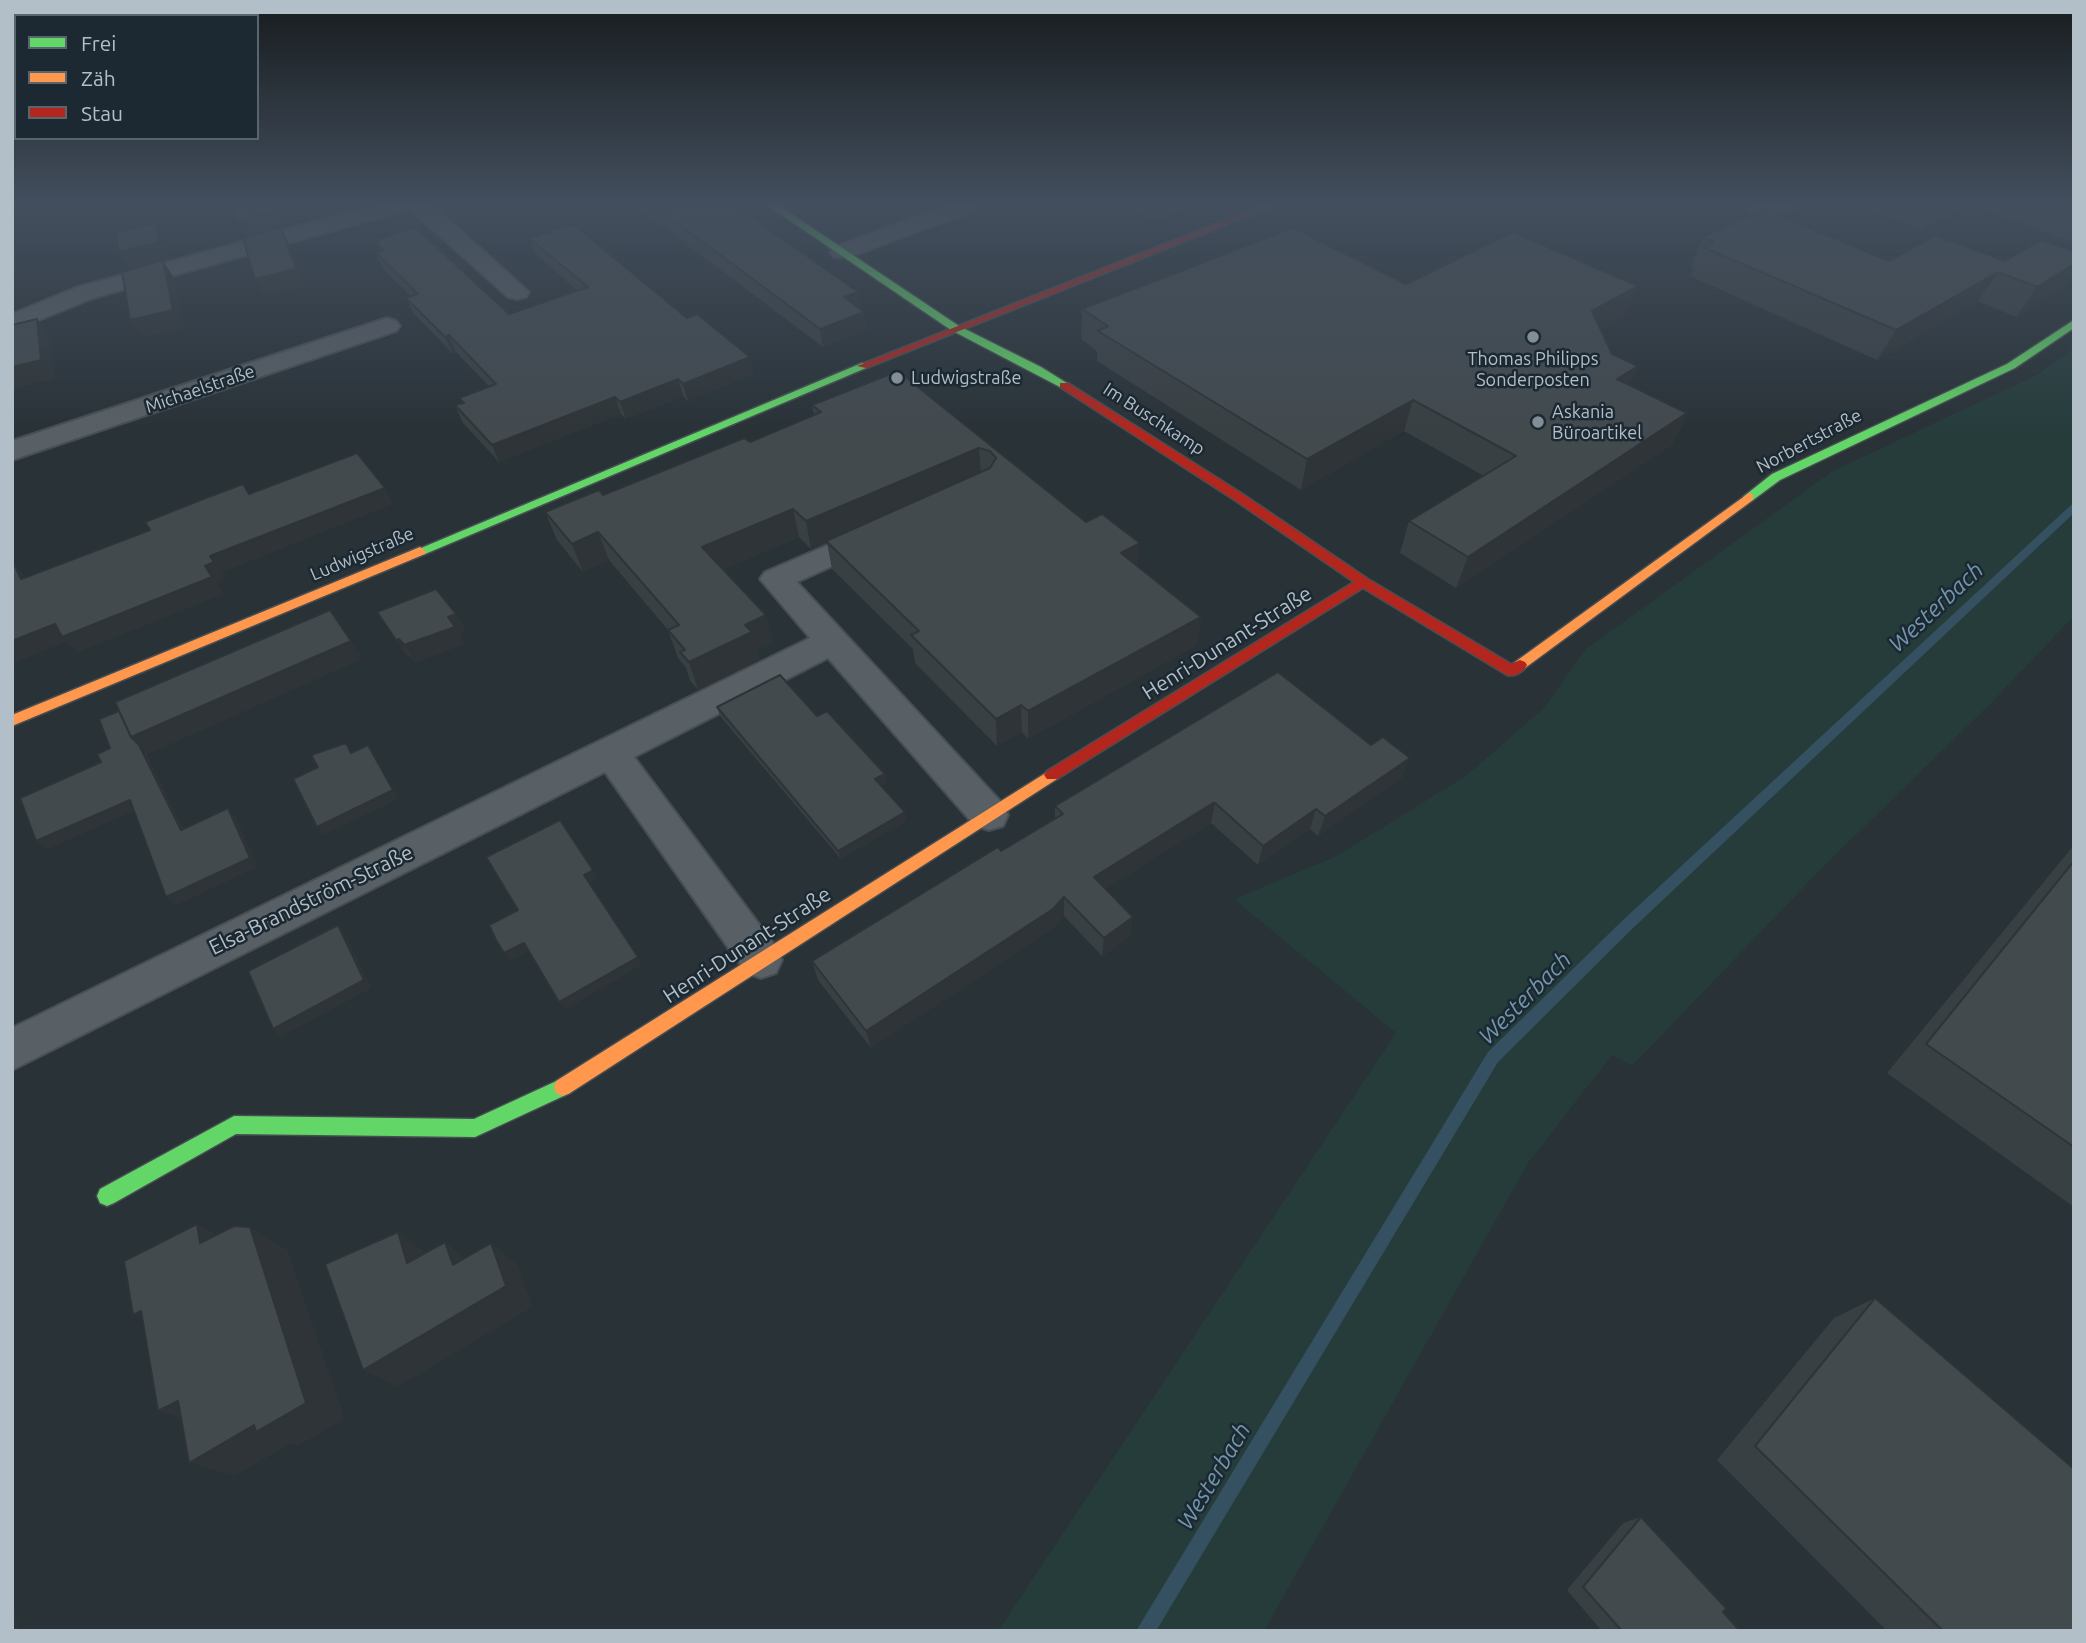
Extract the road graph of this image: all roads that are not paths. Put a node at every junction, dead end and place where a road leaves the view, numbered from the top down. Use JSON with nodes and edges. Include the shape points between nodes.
{"nodes":[{"id":1,"x":124,"y":282,"type":"edge"},
{"id":2,"x":505,"y":282,"type":"edge"},
{"id":3,"x":887,"y":282,"type":"edge"},
{"id":4,"x":1075,"y":282,"type":"edge"},
{"id":5,"x":517,"y":292,"type":"dead end"},
{"id":6,"x":12,"y":323,"type":"edge"},
{"id":7,"x":2074,"y":323,"type":"edge"},
{"id":8,"x":387,"y":326,"type":"dead end"},
{"id":9,"x":956,"y":328,"type":"junction"},
{"id":10,"x":12,"y":451,"type":"edge"},
{"id":11,"x":904,"y":522,"type":"edge"},
{"id":12,"x":1363,"y":582,"type":"junction"},
{"id":13,"x":832,"y":642,"type":"junction"},
{"id":14,"x":1512,"y":671,"type":"joint"},
{"id":15,"x":12,"y":721,"type":"edge"},
{"id":16,"x":610,"y":751,"type":"junction"},
{"id":17,"x":989,"y":815,"type":"junction"},
{"id":18,"x":761,"y":960,"type":"junction"},
{"id":19,"x":12,"y":1050,"type":"edge"},
{"id":20,"x":107,"y":1196,"type":"dead end"}],
"edges":[{"from":1,"to":6,"type":"street"},
{"from":2,"to":5,"type":"street"},
{"from":3,"to":9,"type":"street","name":"Im Buschkamp"},
{"from":4,"to":9,"type":"street","name":"Ludwigstraße"},
{"from":7,"to":14,"type":"street","name":"Norbertstraße","via":[[2011,366],[1776,477]]},
{"from":8,"to":10,"type":"street","name":"Michaelstraße"},
{"from":9,"to":12,"type":"street","name":"Im Buschkamp","via":[[1043,371]]},
{"from":9,"to":15,"type":"street","name":"Ludwigstraße"},
{"from":11,"to":13,"type":"street","via":[[776,579]]},
{"from":12,"to":14,"type":"street","name":"Im Buschkamp"},
{"from":12,"to":17,"type":"street","name":"Henri-Dunant-Straße"},
{"from":13,"to":16,"type":"street","name":"Elsa-Brandström-Straße"},
{"from":13,"to":17,"type":"street"},
{"from":16,"to":18,"type":"street"},
{"from":16,"to":19,"type":"street","name":"Elsa-Brandström-Straße"},
{"from":17,"to":18,"type":"street","name":"Henri-Dunant-Straße"},
{"from":18,"to":20,"type":"street","name":"Henri-Dunant-Straße","via":[[567,1085],[475,1128],[234,1125]]}]}
